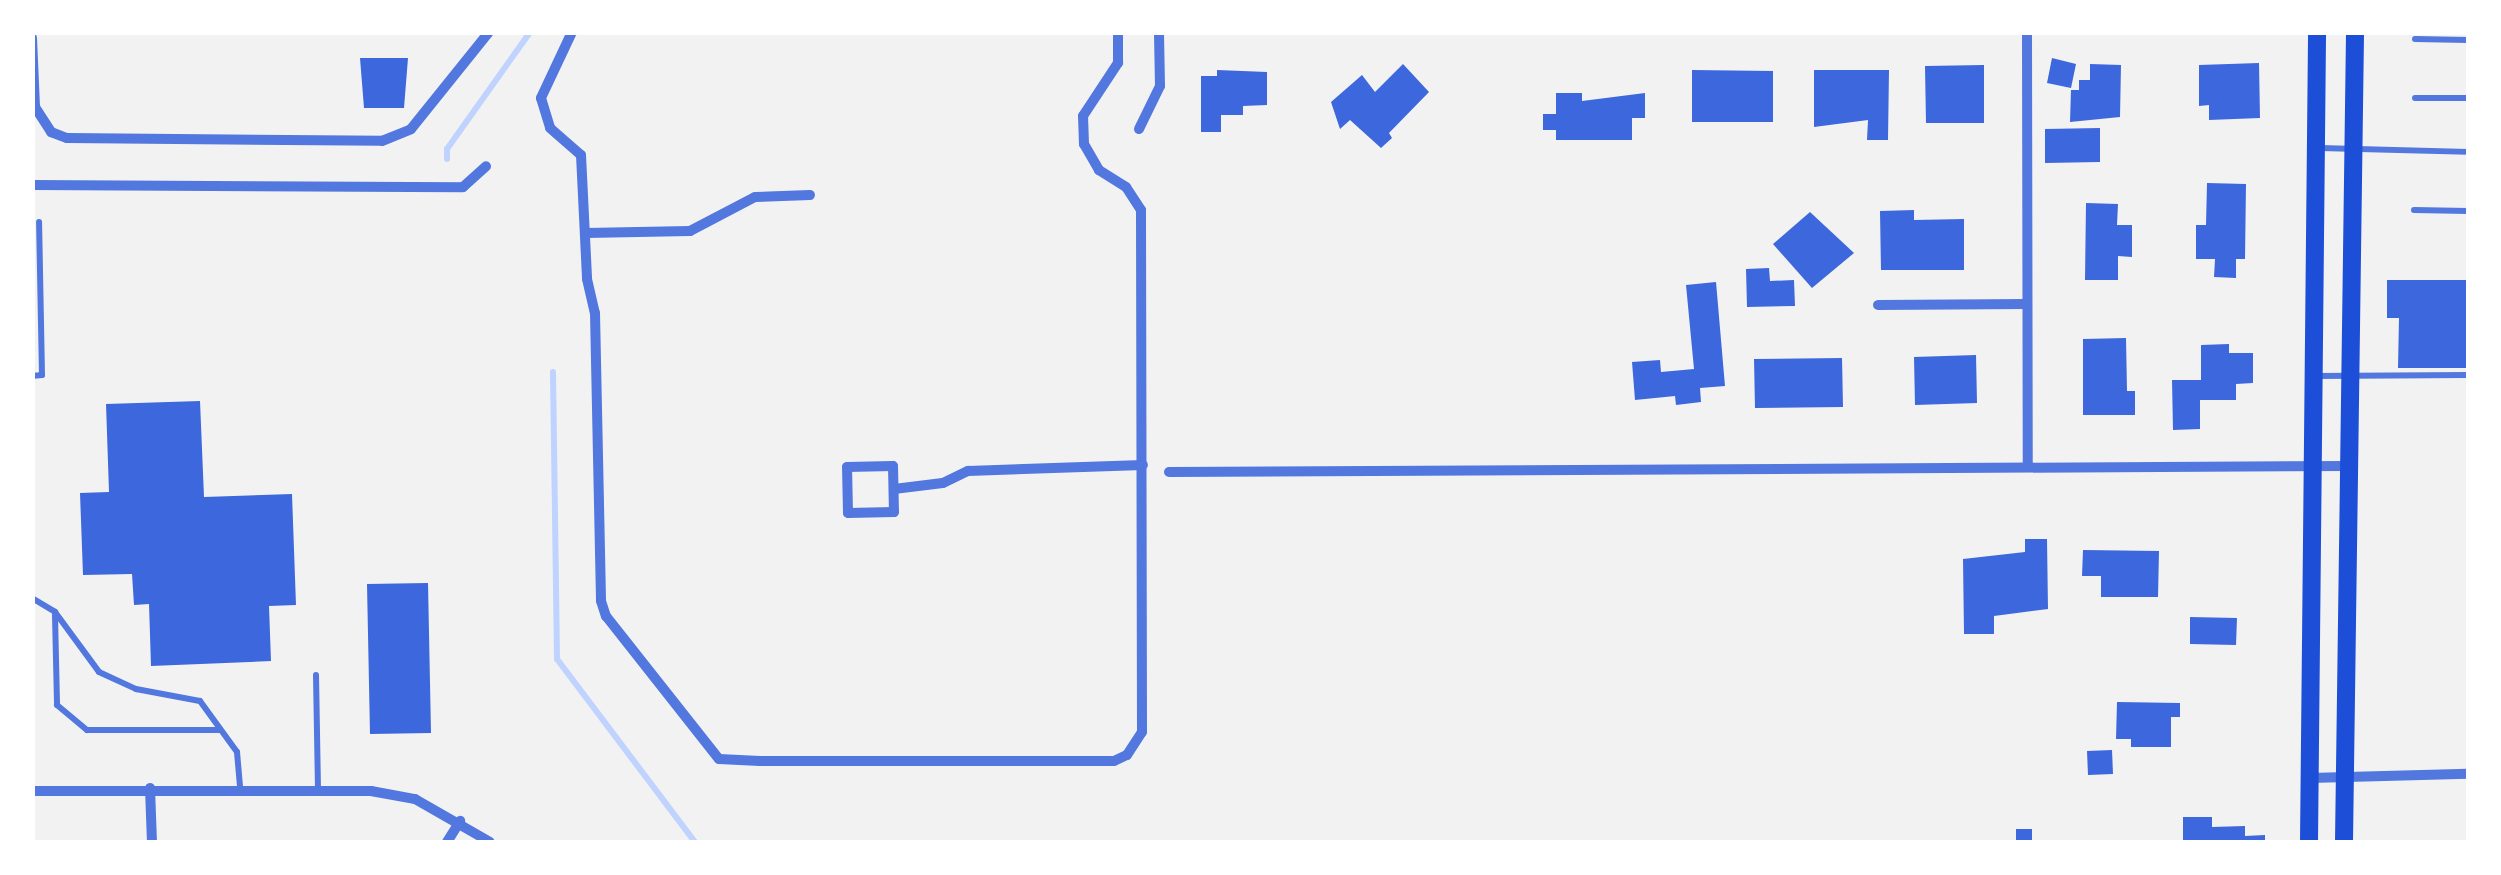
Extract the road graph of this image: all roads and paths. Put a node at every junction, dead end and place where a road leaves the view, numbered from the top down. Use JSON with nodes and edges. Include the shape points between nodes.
{"nodes":[{"id":1,"x":489,"y":32,"type":"edge"},
{"id":2,"x":572,"y":32,"type":"edge"},
{"id":3,"x":1118,"y":32,"type":"edge"},
{"id":4,"x":1159,"y":32,"type":"edge"},
{"id":5,"x":2027,"y":32,"type":"edge"},
{"id":6,"x":2318,"y":32,"type":"edge"},
{"id":7,"x":2355,"y":32,"type":"edge"},
{"id":8,"x":32,"y":38,"type":"edge"},
{"id":9,"x":2416,"y":39,"type":"dead end"},
{"id":10,"x":2468,"y":40,"type":"edge"},
{"id":11,"x":2415,"y":98,"type":"dead end"},
{"id":12,"x":2468,"y":98,"type":"edge"},
{"id":13,"x":1140,"y":129,"type":"dead end"},
{"id":14,"x":2316,"y":148,"type":"junction"},
{"id":15,"x":2352,"y":149,"type":"junction"},
{"id":16,"x":2468,"y":152,"type":"edge"},
{"id":17,"x":486,"y":166,"type":"dead end"},
{"id":18,"x":32,"y":185,"type":"edge"},
{"id":19,"x":810,"y":195,"type":"dead end"},
{"id":20,"x":2414,"y":210,"type":"dead end"},
{"id":21,"x":2468,"y":211,"type":"edge"},
{"id":22,"x":39,"y":222,"type":"dead end"},
{"id":23,"x":586,"y":233,"type":"junction"},
{"id":24,"x":2028,"y":304,"type":"junction"},
{"id":25,"x":1878,"y":305,"type":"dead end"},
{"id":26,"x":2349,"y":375,"type":"junction"},
{"id":27,"x":2468,"y":375,"type":"edge"},
{"id":28,"x":32,"y":376,"type":"edge"},
{"id":29,"x":2314,"y":376,"type":"junction"},
{"id":30,"x":1143,"y":465,"type":"junction"},
{"id":31,"x":2348,"y":466,"type":"junction"},
{"id":32,"x":2028,"y":467,"type":"junction"},
{"id":33,"x":2313,"y":467,"type":"junction"},
{"id":34,"x":1169,"y":472,"type":"dead end"},
{"id":35,"x":894,"y":489,"type":"junction"},
{"id":36,"x":32,"y":598,"type":"edge"},
{"id":37,"x":54,"y":612,"type":"junction"},
{"id":38,"x":316,"y":675,"type":"dead end"},
{"id":39,"x":221,"y":730,"type":"junction"},
{"id":40,"x":2468,"y":774,"type":"edge"},
{"id":41,"x":2345,"y":777,"type":"junction"},
{"id":42,"x":2310,"y":778,"type":"junction"},
{"id":43,"x":150,"y":788,"type":"junction"},
{"id":44,"x":240,"y":790,"type":"junction"},
{"id":45,"x":318,"y":790,"type":"junction"},
{"id":46,"x":32,"y":791,"type":"edge"},
{"id":47,"x":460,"y":821,"type":"junction"},
{"id":48,"x":152,"y":842,"type":"edge"},
{"id":49,"x":447,"y":842,"type":"edge"},
{"id":50,"x":490,"y":842,"type":"edge"},
{"id":51,"x":2310,"y":842,"type":"edge"},
{"id":52,"x":2344,"y":842,"type":"edge"}],
"edges":[{"from":1,"to":8,"type":"street","via":[[412,129],[382,141],[67,138],[51,132],[35,107]]},
{"from":2,"to":23,"type":"street","via":[[541,98],[550,128],[581,155]]},
{"from":3,"to":30,"type":"street","via":[[1118,63],[1083,116],[1084,144],[1099,170],[1126,188],[1141,210]]},
{"from":4,"to":13,"type":"street","via":[[1160,86]]},
{"from":5,"to":24,"type":"street"},
{"from":6,"to":14,"type":"main road"},
{"from":7,"to":15,"type":"main road"},
{"from":9,"to":10,"type":"lane"},
{"from":11,"to":12,"type":"lane"},
{"from":14,"to":15,"type":"lane"},
{"from":14,"to":29,"type":"main road"},
{"from":15,"to":16,"type":"lane"},
{"from":15,"to":26,"type":"main road"},
{"from":17,"to":18,"type":"street","via":[[463,187]]},
{"from":19,"to":23,"type":"street","via":[[755,197],[690,230]]},
{"from":20,"to":21,"type":"lane"},
{"from":22,"to":28,"type":"lane","via":[[42,375]]},
{"from":23,"to":30,"type":"street","via":[[596,313],[600,601],[719,759],[1095,761],[1127,755],[1142,732]]},
{"from":24,"to":25,"type":"street"},
{"from":24,"to":32,"type":"street"},
{"from":26,"to":27,"type":"lane"},
{"from":26,"to":29,"type":"lane"},
{"from":26,"to":31,"type":"main road"},
{"from":29,"to":33,"type":"main road"},
{"from":30,"to":35,"type":"street","via":[[968,472],[943,483]]},
{"from":31,"to":33,"type":"street"},
{"from":31,"to":41,"type":"main road"},
{"from":32,"to":33,"type":"street"},
{"from":32,"to":34,"type":"street"},
{"from":33,"to":42,"type":"main road"},
{"from":35,"to":35,"type":"street","via":[[894,512],[848,513],[847,467],[893,466]]},
{"from":36,"to":37,"type":"lane"},
{"from":37,"to":39,"type":"lane","via":[[99,672],[136,689],[200,700]]},
{"from":37,"to":39,"type":"lane","via":[[57,705],[87,730]]},
{"from":38,"to":45,"type":"lane"},
{"from":39,"to":44,"type":"lane","via":[[237,752]]},
{"from":40,"to":41,"type":"street"},
{"from":41,"to":42,"type":"street"},
{"from":41,"to":52,"type":"main road"},
{"from":42,"to":51,"type":"main road"},
{"from":43,"to":44,"type":"street"},
{"from":43,"to":46,"type":"street"},
{"from":43,"to":48,"type":"street"},
{"from":44,"to":45,"type":"street"},
{"from":45,"to":47,"type":"street","via":[[415,800]]},
{"from":47,"to":49,"type":"street"},
{"from":47,"to":50,"type":"street"}]}
